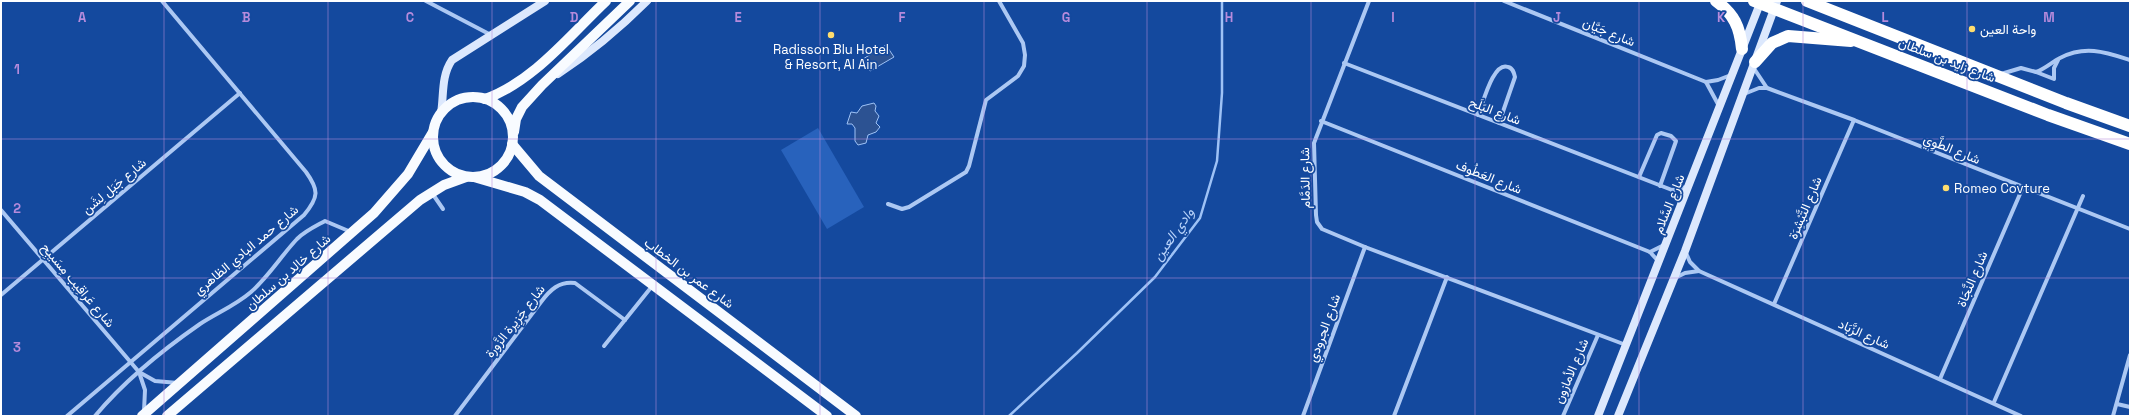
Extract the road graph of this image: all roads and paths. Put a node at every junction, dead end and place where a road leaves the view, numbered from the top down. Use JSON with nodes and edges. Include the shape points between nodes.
{"nodes":[{"id":1,"x":162,"y":1,"type":"edge"},
{"id":2,"x":426,"y":1,"type":"edge"},
{"id":3,"x":545,"y":1,"type":"edge"},
{"id":4,"x":606,"y":1,"type":"edge"},
{"id":5,"x":630,"y":1,"type":"edge"},
{"id":6,"x":647,"y":1,"type":"edge"},
{"id":7,"x":999,"y":1,"type":"edge"},
{"id":8,"x":1369,"y":1,"type":"edge"},
{"id":9,"x":1504,"y":1,"type":"edge"},
{"id":10,"x":1716,"y":1,"type":"edge"},
{"id":11,"x":1807,"y":1,"type":"edge"},
{"id":12,"x":1758,"y":2,"type":"edge"},
{"id":13,"x":1776,"y":5,"type":"edge"},
{"id":14,"x":491,"y":35,"type":"junction"},
{"id":15,"x":1858,"y":41,"type":"junction"},
{"id":16,"x":1742,"y":49,"type":"junction"},
{"id":17,"x":2059,"y":58,"type":"junction"},
{"id":18,"x":2130,"y":60,"type":"edge"},
{"id":19,"x":1344,"y":63,"type":"junction"},
{"id":20,"x":1754,"y":65,"type":"junction"},
{"id":21,"x":2036,"y":72,"type":"junction"},
{"id":22,"x":1732,"y":74,"type":"junction"},
{"id":23,"x":1997,"y":76,"type":"junction"},
{"id":24,"x":1706,"y":82,"type":"junction"},
{"id":25,"x":542,"y":85,"type":"junction"},
{"id":26,"x":1767,"y":88,"type":"junction"},
{"id":27,"x":240,"y":93,"type":"junction"},
{"id":28,"x":1743,"y":95,"type":"junction"},
{"id":29,"x":485,"y":99,"type":"junction"},
{"id":30,"x":1720,"y":108,"type":"junction"},
{"id":31,"x":441,"y":113,"type":"junction"},
{"id":32,"x":1478,"y":115,"type":"junction"},
{"id":33,"x":1854,"y":120,"type":"junction"},
{"id":34,"x":1321,"y":121,"type":"junction"},
{"id":35,"x":1499,"y":123,"type":"junction"},
{"id":36,"x":2130,"y":126,"type":"edge"},
{"id":37,"x":433,"y":132,"type":"junction"},
{"id":38,"x":513,"y":140,"type":"junction"},
{"id":39,"x":2130,"y":144,"type":"edge"},
{"id":40,"x":470,"y":177,"type":"junction"},
{"id":41,"x":1639,"y":177,"type":"junction"},
{"id":42,"x":1660,"y":186,"type":"junction"},
{"id":43,"x":1688,"y":187,"type":"junction"},
{"id":44,"x":2023,"y":187,"type":"junction"},
{"id":45,"x":1672,"y":190,"type":"junction"},
{"id":46,"x":431,"y":192,"type":"junction"},
{"id":47,"x":2083,"y":196,"type":"dead end"},
{"id":48,"x":888,"y":204,"type":"dead end"},
{"id":49,"x":1681,"y":206,"type":"junction"},
{"id":50,"x":2078,"y":208,"type":"junction"},
{"id":51,"x":443,"y":209,"type":"dead end"},
{"id":52,"x":1,"y":210,"type":"edge"},
{"id":53,"x":2130,"y":229,"type":"edge"},
{"id":54,"x":354,"y":232,"type":"junction"},
{"id":55,"x":1665,"y":245,"type":"junction"},
{"id":56,"x":1365,"y":248,"type":"junction"},
{"id":57,"x":1685,"y":251,"type":"junction"},
{"id":58,"x":1650,"y":252,"type":"junction"},
{"id":59,"x":43,"y":260,"type":"junction"},
{"id":60,"x":1659,"y":262,"type":"junction"},
{"id":61,"x":1699,"y":271,"type":"junction"},
{"id":62,"x":1447,"y":277,"type":"junction"},
{"id":63,"x":1672,"y":280,"type":"junction"},
{"id":64,"x":654,"y":285,"type":"junction"},
{"id":65,"x":1,"y":295,"type":"edge"},
{"id":66,"x":1774,"y":304,"type":"junction"},
{"id":67,"x":625,"y":320,"type":"junction"},
{"id":68,"x":1598,"y":334,"type":"junction"},
{"id":69,"x":1627,"y":345,"type":"junction"},
{"id":70,"x":604,"y":346,"type":"dead end"},
{"id":71,"x":2130,"y":355,"type":"edge"},
{"id":72,"x":130,"y":362,"type":"junction"},
{"id":73,"x":2129,"y":363,"type":"edge"},
{"id":74,"x":138,"y":372,"type":"junction"},
{"id":75,"x":1940,"y":379,"type":"junction"},
{"id":76,"x":180,"y":383,"type":"junction"},
{"id":77,"x":1994,"y":402,"type":"junction"},
{"id":78,"x":2116,"y":404,"type":"junction"},
{"id":79,"x":2130,"y":407,"type":"edge"},
{"id":80,"x":67,"y":416,"type":"edge"},
{"id":81,"x":95,"y":416,"type":"edge"},
{"id":82,"x":142,"y":416,"type":"edge"},
{"id":83,"x":167,"y":416,"type":"edge"},
{"id":84,"x":455,"y":416,"type":"edge"},
{"id":85,"x":827,"y":416,"type":"edge"},
{"id":86,"x":856,"y":416,"type":"edge"},
{"id":87,"x":1303,"y":416,"type":"edge"},
{"id":88,"x":1394,"y":416,"type":"edge"},
{"id":89,"x":1563,"y":416,"type":"edge"},
{"id":90,"x":1598,"y":416,"type":"edge"},
{"id":91,"x":1618,"y":416,"type":"edge"},
{"id":92,"x":2021,"y":416,"type":"edge"},
{"id":93,"x":2113,"y":416,"type":"edge"}],
"edges":[{"from":1,"to":27,"type":"street","name":"شارع حمد البادي الظاهري"},
{"from":2,"to":14,"type":"street"},
{"from":3,"to":14,"type":"street"},
{"from":4,"to":29,"type":"main road","via":[[521,81],[504,92]]},
{"from":5,"to":25,"type":"main road"},
{"from":6,"to":25,"type":"street","via":[[588,54]]},
{"from":7,"to":48,"type":"street","via":[[1023,43],[1024,66],[1018,76],[986,100],[966,172],[909,207],[902,209]]},
{"from":8,"to":19,"type":"street","name":"شارع الدَمَّام"},
{"from":9,"to":24,"type":"street","name":"شارع جَيَّان"},
{"from":10,"to":16,"type":"highway","via":[[1731,13],[1737,22]]},
{"from":11,"to":23,"type":"highway","name":"شارع زايد بن سلطان"},
{"from":12,"to":13,"type":"highway","name":"شارع زايد بن سلطان"},
{"from":12,"to":16,"type":"street","name":"شارع السَّلام"},
{"from":13,"to":15,"type":"highway","name":"شارع زايد بن سلطان"},
{"from":13,"to":20,"type":"street"},
{"from":14,"to":31,"type":"street","via":[[452,60],[446,69]]},
{"from":15,"to":20,"type":"highway","via":[[1788,36],[1772,43]]},
{"from":15,"to":39,"type":"highway","name":"شارع زايد بن سلطان"},
{"from":16,"to":22,"type":"street","name":"شارع السَّلام"},
{"from":17,"to":18,"type":"street","via":[[2092,50]]},
{"from":17,"to":21,"type":"street"},
{"from":17,"to":21,"type":"street","via":[[2054,68],[2054,79]]},
{"from":19,"to":32,"type":"street","name":"شارع البَلَح"},
{"from":19,"to":34,"type":"street","name":"شارع الدَمَّام"},
{"from":20,"to":26,"type":"street"},
{"from":20,"to":28,"type":"street"},
{"from":21,"to":23,"type":"street","via":[[2016,69]]},
{"from":22,"to":24,"type":"street"},
{"from":22,"to":30,"type":"street","name":"شارع السَّلام"},
{"from":23,"to":36,"type":"highway","name":"شارع زايد بن سلطان"},
{"from":24,"to":30,"type":"street"},
{"from":25,"to":38,"type":"main road","via":[[518,113]]},
{"from":26,"to":28,"type":"street","via":[[1758,88]]},
{"from":26,"to":33,"type":"street","name":"شارع الطَّوِي"},
{"from":27,"to":59,"type":"street","name":"شارع جَبَل لِشَن"},
{"from":27,"to":72,"type":"street","name":"شارع حمد البادي الظاهري","via":[[312,180],[316,189],[312,205],[304,215]]},
{"from":28,"to":57,"type":"street"},
{"from":29,"to":31,"type":"main road","via":[[461,99]]},
{"from":29,"to":38,"type":"main road","via":[[494,103],[508,117]]},
{"from":30,"to":43,"type":"street","name":"شارع السَّلام"},
{"from":31,"to":37,"type":"main road"},
{"from":32,"to":35,"type":"street","name":"شارع البَلَح"},
{"from":32,"to":35,"type":"street","via":[[1496,70],[1508,66],[1515,77]]},
{"from":33,"to":44,"type":"street","name":"شارع الطَّوِي"},
{"from":33,"to":66,"type":"street","name":"شارع التَّبْشِرَة"},
{"from":34,"to":56,"type":"street","name":"شارع الدَمَّام","via":[[1313,151],[1317,222],[1325,232]]},
{"from":34,"to":58,"type":"street","name":"شارع العَطُوف"},
{"from":35,"to":41,"type":"street","name":"شارع البَلَح"},
{"from":37,"to":40,"type":"main road","via":[[435,150],[444,166],[454,173]]},
{"from":37,"to":54,"type":"main road","name":"شارع خالِد بن سلطان","via":[[408,174],[391,196]]},
{"from":38,"to":40,"type":"main road","via":[[503,164],[485,175]]},
{"from":38,"to":86,"type":"main road","name":"شارع عمر بن الخطاب","via":[[539,176]]},
{"from":40,"to":46,"type":"main road"},
{"from":40,"to":64,"type":"main road","via":[[525,192],[540,200]]},
{"from":41,"to":42,"type":"street","name":"شارع البَلَح"},
{"from":41,"to":42,"type":"street","via":[[1657,135],[1661,132],[1671,136],[1676,141]]},
{"from":42,"to":45,"type":"street","name":"شارع البَلَح"},
{"from":43,"to":45,"type":"street","name":"شارع البَلَح"},
{"from":43,"to":49,"type":"street","name":"شارع السَّلام"},
{"from":44,"to":50,"type":"street","name":"شارع الطَّوِي"},
{"from":44,"to":75,"type":"street","name":"شارع النَّجَاة"},
{"from":45,"to":49,"type":"street"},
{"from":46,"to":51,"type":"street"},
{"from":46,"to":83,"type":"main road"},
{"from":47,"to":50,"type":"street"},
{"from":49,"to":55,"type":"street","name":"شارع السَّلام"},
{"from":50,"to":53,"type":"street","name":"شارع الطَّوِي"},
{"from":50,"to":77,"type":"street"},
{"from":52,"to":59,"type":"street","name":"شارع عَراقِيب مِسَيبِح"},
{"from":54,"to":74,"type":"street","via":[[325,221],[307,231],[251,292],[168,346]]},
{"from":54,"to":76,"type":"main road","name":"شارع خالِد بن سلطان"},
{"from":55,"to":58,"type":"street"},
{"from":55,"to":60,"type":"street","name":"شارع السَّلام"},
{"from":56,"to":62,"type":"street","name":"شارع الدَمَّام"},
{"from":56,"to":87,"type":"street","name":"شارع الجرودي"},
{"from":57,"to":61,"type":"street","name":"شارع الزَّبَاد","via":[[1690,262]]},
{"from":57,"to":63,"type":"street"},
{"from":58,"to":60,"type":"street","name":"شارع العَطُوف"},
{"from":59,"to":65,"type":"street","name":"شارع جَبَل لِشَن"},
{"from":59,"to":72,"type":"street","name":"شارع عَراقِيب مِسَيبِح"},
{"from":60,"to":69,"type":"street","name":"شارع السَّلام"},
{"from":61,"to":63,"type":"street","via":[[1685,273]]},
{"from":61,"to":66,"type":"street","name":"شارع الزَّبَاد"},
{"from":62,"to":68,"type":"street","name":"شارع الدَمَّام"},
{"from":62,"to":88,"type":"street"},
{"from":63,"to":91,"type":"street"},
{"from":64,"to":67,"type":"street"},
{"from":64,"to":85,"type":"main road"},
{"from":66,"to":75,"type":"street","name":"شارع الزَّبَاد"},
{"from":67,"to":70,"type":"street"},
{"from":67,"to":84,"type":"street","name":"شارع جَزِيرة الزَّورة","via":[[575,283],[558,285],[541,302]]},
{"from":68,"to":69,"type":"street","name":"شارع الدَمَّام"},
{"from":68,"to":89,"type":"street","name":"شارع الأمازون"},
{"from":69,"to":90,"type":"street","name":"شارع السَّلام"},
{"from":71,"to":73,"type":"street"},
{"from":72,"to":74,"type":"street","name":"شارع عَراقِيب مِسَيبِح"},
{"from":72,"to":80,"type":"street","name":"شارع حمد البادي الظاهري"},
{"from":73,"to":78,"type":"street"},
{"from":74,"to":76,"type":"street","name":"شارع عَراقِيب مِسَيبِح","via":[[155,381]]},
{"from":74,"to":81,"type":"street"},
{"from":74,"to":82,"type":"street","name":"شارع عَراقِيب مِسَيبِح","via":[[144,384],[146,397]]},
{"from":75,"to":77,"type":"street","name":"شارع الزَّبَاد"},
{"from":76,"to":82,"type":"main road","name":"شارع خالِد بن سلطان"},
{"from":77,"to":92,"type":"street","name":"شارع الزَّبَاد"},
{"from":78,"to":79,"type":"street"},
{"from":78,"to":93,"type":"street"}]}
